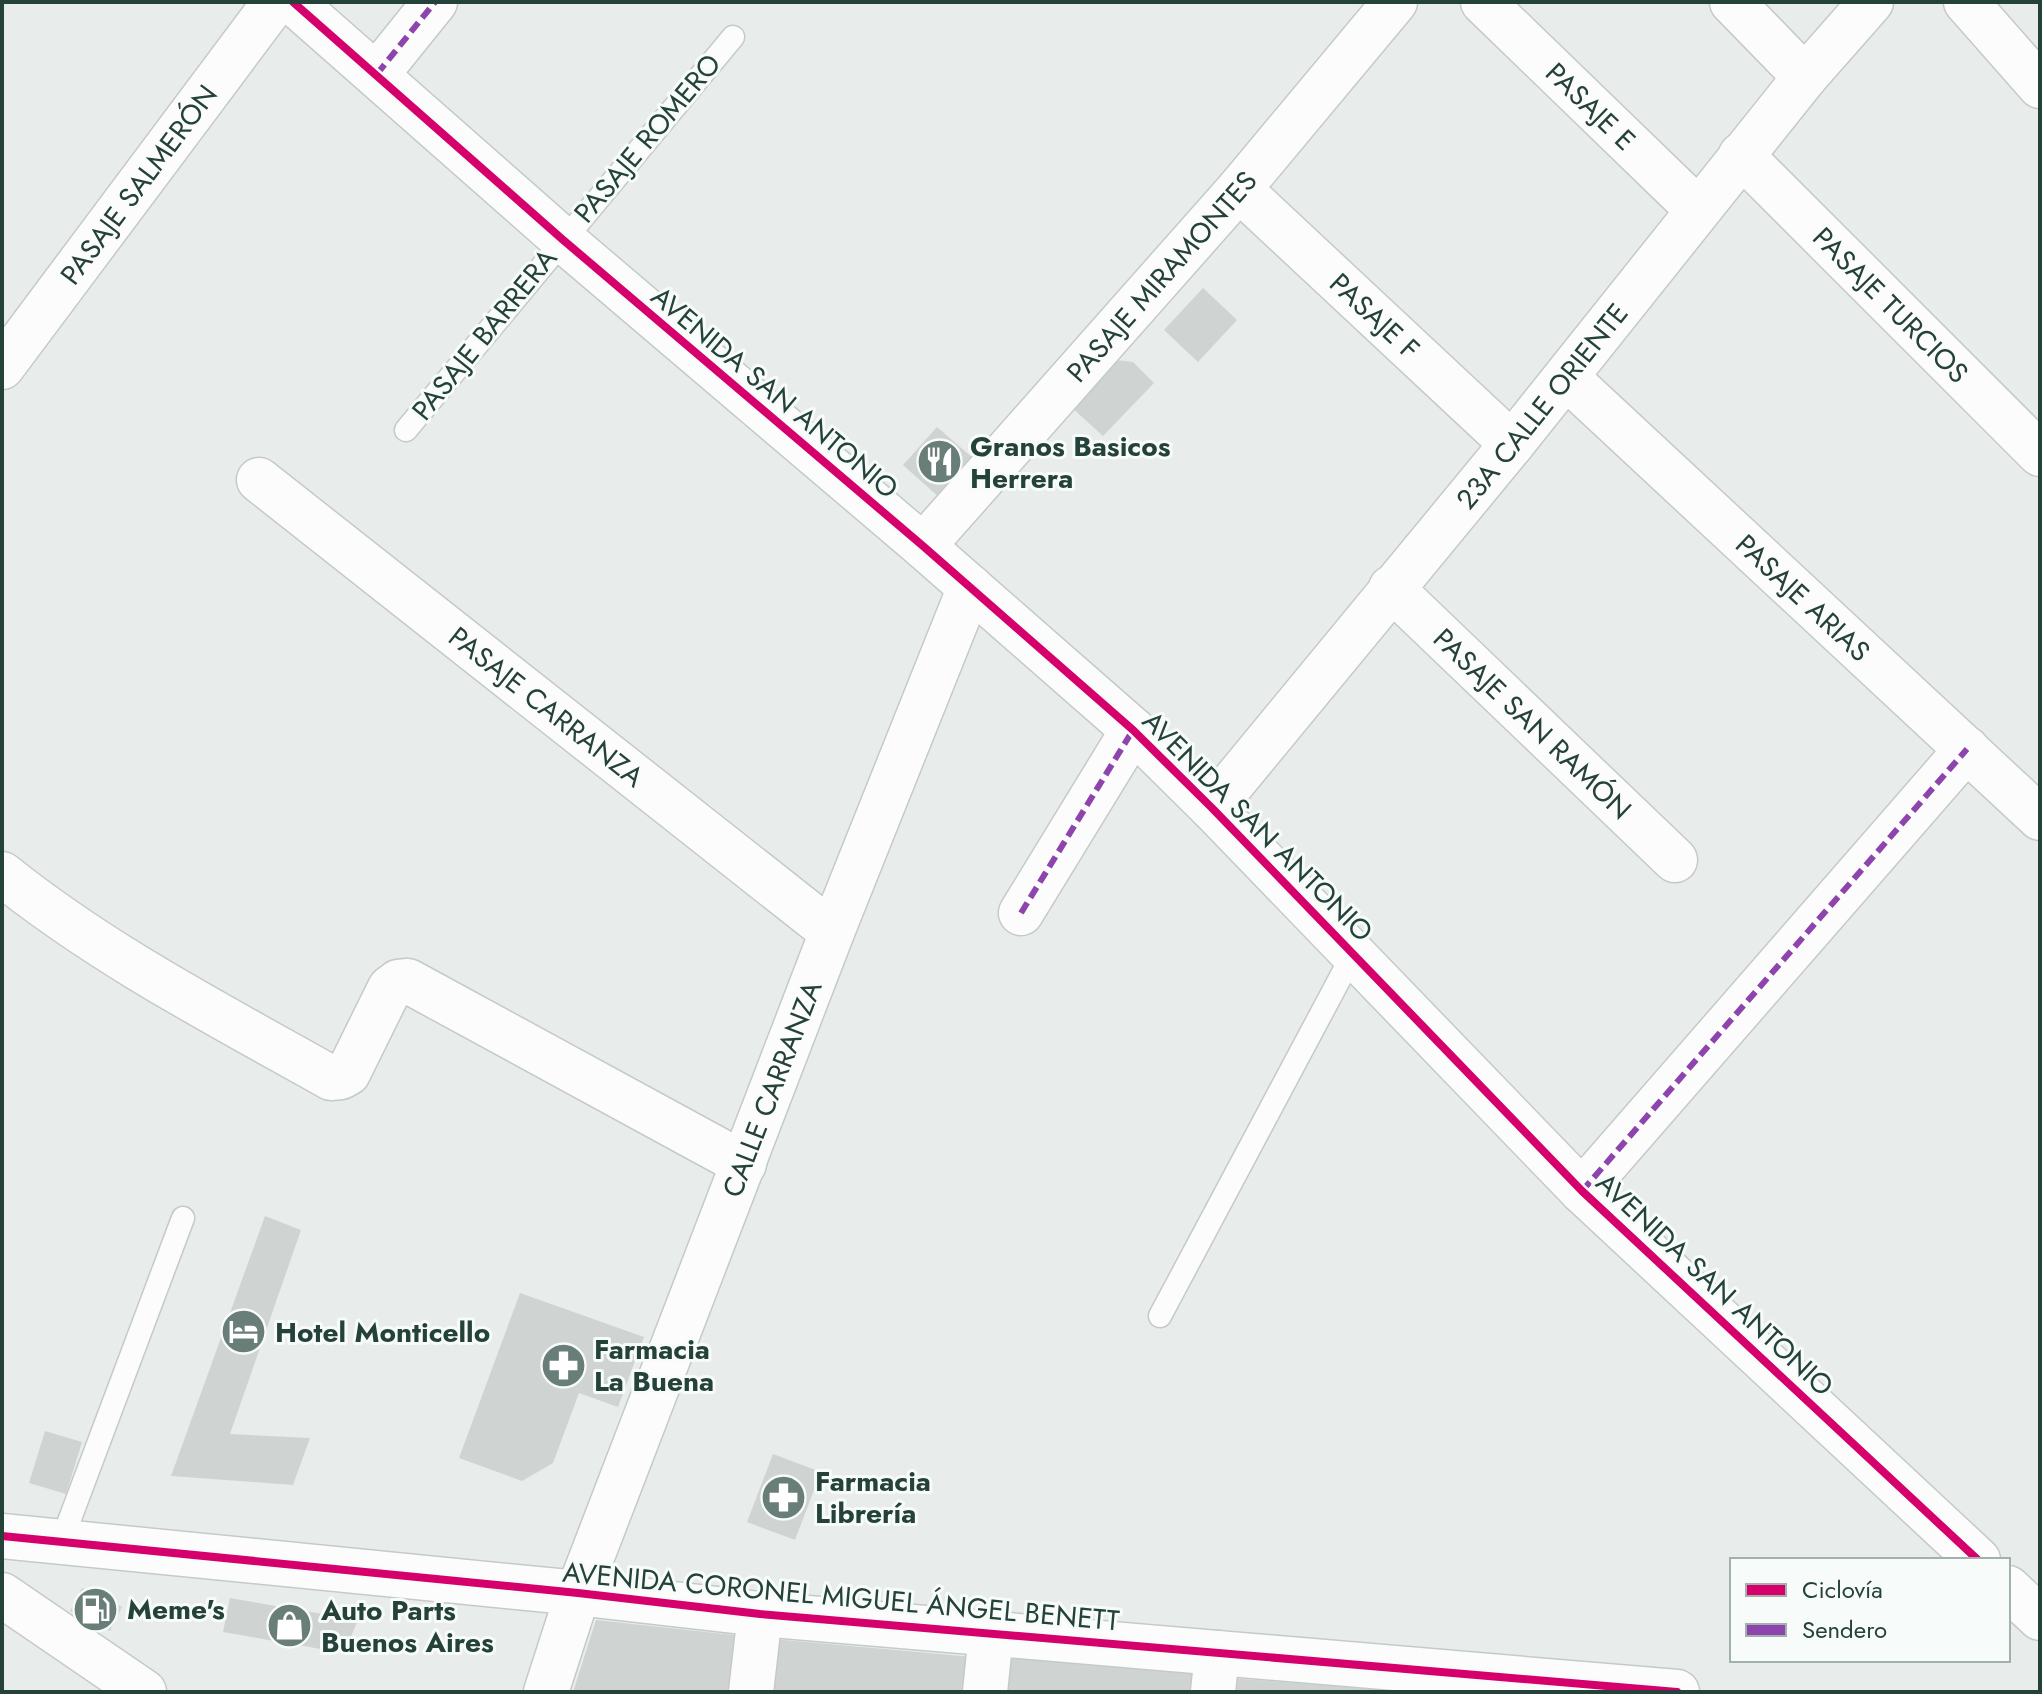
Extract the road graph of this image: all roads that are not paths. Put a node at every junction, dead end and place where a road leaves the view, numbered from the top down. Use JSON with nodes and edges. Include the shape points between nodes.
{"nodes":[{"id":1,"x":275,"y":2,"type":"edge"},
{"id":2,"x":293,"y":2,"type":"edge"},
{"id":3,"x":435,"y":2,"type":"edge"},
{"id":4,"x":1395,"y":2,"type":"edge"},
{"id":5,"x":1483,"y":2,"type":"edge"},
{"id":6,"x":1732,"y":2,"type":"edge"},
{"id":7,"x":1871,"y":2,"type":"edge"},
{"id":8,"x":1966,"y":2,"type":"edge"},
{"id":9,"x":733,"y":37,"type":"dead end"},
{"id":10,"x":377,"y":74,"type":"junction"},
{"id":11,"x":1805,"y":77,"type":"junction"},
{"id":12,"x":2040,"y":86,"type":"edge"},
{"id":13,"x":1741,"y":155,"type":"junction"},
{"id":14,"x":1239,"y":189,"type":"junction"},
{"id":15,"x":1698,"y":210,"type":"junction"},
{"id":16,"x":562,"y":239,"type":"junction"},
{"id":17,"x":2,"y":367,"type":"edge"},
{"id":18,"x":1566,"y":377,"type":"junction"},
{"id":19,"x":406,"y":430,"type":"dead end"},
{"id":20,"x":1512,"y":444,"type":"junction"},
{"id":21,"x":2040,"y":454,"type":"edge"},
{"id":22,"x":259,"y":480,"type":"dead end"},
{"id":23,"x":923,"y":546,"type":"junction"},
{"id":24,"x":970,"y":587,"type":"junction"},
{"id":25,"x":1391,"y":588,"type":"junction"},
{"id":26,"x":1133,"y":730,"type":"junction"},
{"id":27,"x":1967,"y":749,"type":"junction"},
{"id":28,"x":1212,"y":808,"type":"junction"},
{"id":29,"x":2040,"y":818,"type":"edge"},
{"id":30,"x":1675,"y":860,"type":"dead end"},
{"id":31,"x":2,"y":874,"type":"edge"},
{"id":32,"x":1021,"y":913,"type":"dead end"},
{"id":33,"x":832,"y":932,"type":"junction"},
{"id":34,"x":1353,"y":954,"type":"junction"},
{"id":35,"x":744,"y":1164,"type":"junction"},
{"id":36,"x":1582,"y":1191,"type":"junction"},
{"id":37,"x":183,"y":1218,"type":"dead end"},
{"id":38,"x":1160,"y":1316,"type":"dead end"},
{"id":39,"x":2,"y":1536,"type":"edge"},
{"id":40,"x":62,"y":1540,"type":"junction"},
{"id":41,"x":1976,"y":1558,"type":"edge"},
{"id":42,"x":2010,"y":1590,"type":"edge"},
{"id":43,"x":578,"y":1593,"type":"junction"},
{"id":44,"x":2,"y":1595,"type":"edge"},
{"id":45,"x":760,"y":1614,"type":"junction"},
{"id":46,"x":2040,"y":1618,"type":"edge"},
{"id":47,"x":991,"y":1634,"type":"junction"},
{"id":48,"x":1215,"y":1672,"type":"edge"},
{"id":49,"x":1446,"y":1682,"type":"edge"},
{"id":50,"x":144,"y":1692,"type":"edge"},
{"id":51,"x":546,"y":1692,"type":"edge"},
{"id":52,"x":751,"y":1692,"type":"edge"},
{"id":53,"x":985,"y":1692,"type":"edge"},
{"id":54,"x":1677,"y":1692,"type":"edge"}],
"edges":[{"from":1,"to":17,"type":"street","name":"PASAJE SALMERÓN"},
{"from":2,"to":10,"type":"street","name":"AVENIDA SAN ANTONIO"},
{"from":3,"to":10,"type":"street"},
{"from":4,"to":14,"type":"street","name":"PASAJE MIRAMONTES"},
{"from":5,"to":15,"type":"street","name":"PASAJE E"},
{"from":6,"to":11,"type":"street"},
{"from":7,"to":11,"type":"street","name":"23A CALLE ORIENTE"},
{"from":8,"to":12,"type":"street"},
{"from":9,"to":16,"type":"lane","name":"PASAJE ROMERO"},
{"from":10,"to":16,"type":"street","name":"AVENIDA SAN ANTONIO"},
{"from":11,"to":13,"type":"street","name":"23A CALLE ORIENTE"},
{"from":13,"to":15,"type":"street","name":"23A CALLE ORIENTE"},
{"from":13,"to":21,"type":"street","name":"PASAJE TURCIOS"},
{"from":14,"to":20,"type":"street","name":"PASAJE F"},
{"from":14,"to":23,"type":"street","name":"PASAJE MIRAMONTES"},
{"from":15,"to":18,"type":"street","name":"23A CALLE ORIENTE"},
{"from":16,"to":19,"type":"lane","name":"PASAJE BARRERA"},
{"from":16,"to":23,"type":"street","name":"AVENIDA SAN ANTONIO"},
{"from":18,"to":20,"type":"street","name":"23A CALLE ORIENTE"},
{"from":18,"to":27,"type":"street","name":"PASAJE ARIAS"},
{"from":20,"to":25,"type":"street","name":"23A CALLE ORIENTE"},
{"from":22,"to":33,"type":"street","name":"PASAJE CARRANZA"},
{"from":23,"to":24,"type":"street","name":"AVENIDA SAN ANTONIO"},
{"from":24,"to":26,"type":"street","name":"AVENIDA SAN ANTONIO"},
{"from":24,"to":33,"type":"street","name":"CALLE CARRANZA"},
{"from":25,"to":28,"type":"street","name":"23A CALLE ORIENTE"},
{"from":25,"to":30,"type":"street","name":"PASAJE SAN RAMÓN"},
{"from":26,"to":28,"type":"street","name":"AVENIDA SAN ANTONIO"},
{"from":26,"to":32,"type":"street"},
{"from":27,"to":29,"type":"street","name":"PASAJE ARIAS"},
{"from":27,"to":36,"type":"street"},
{"from":28,"to":34,"type":"street","name":"AVENIDA SAN ANTONIO"},
{"from":31,"to":35,"type":"street","via":[[161,982],[331,1078],[348,1073],[390,988],[408,981]]},
{"from":33,"to":35,"type":"street","name":"CALLE CARRANZA"},
{"from":34,"to":36,"type":"street","name":"AVENIDA SAN ANTONIO"},
{"from":34,"to":38,"type":"lane"},
{"from":35,"to":43,"type":"street","name":"CALLE CARRANZA"},
{"from":36,"to":41,"type":"street","name":"AVENIDA SAN ANTONIO"},
{"from":37,"to":40,"type":"lane"},
{"from":39,"to":40,"type":"street","name":"AVENIDA CORONEL MIGUEL ÁNGEL BENETT"},
{"from":40,"to":43,"type":"street","name":"AVENIDA CORONEL MIGUEL ÁNGEL BENETT"},
{"from":42,"to":46,"type":"street"},
{"from":43,"to":45,"type":"street","name":"AVENIDA CORONEL MIGUEL ÁNGEL BENETT"},
{"from":43,"to":51,"type":"street","name":"CALLE CARRANZA"},
{"from":44,"to":50,"type":"street"},
{"from":45,"to":47,"type":"street","name":"AVENIDA CORONEL MIGUEL ÁNGEL BENETT"},
{"from":45,"to":52,"type":"street"},
{"from":47,"to":48,"type":"street","name":"AVENIDA CORONEL MIGUEL ÁNGEL BENETT"},
{"from":47,"to":53,"type":"street"},
{"from":48,"to":49,"type":"street","name":"AVENIDA CORONEL MIGUEL ÁNGEL BENETT"},
{"from":49,"to":54,"type":"street","name":"AVENIDA CORONEL MIGUEL ÁNGEL BENETT"}]}
